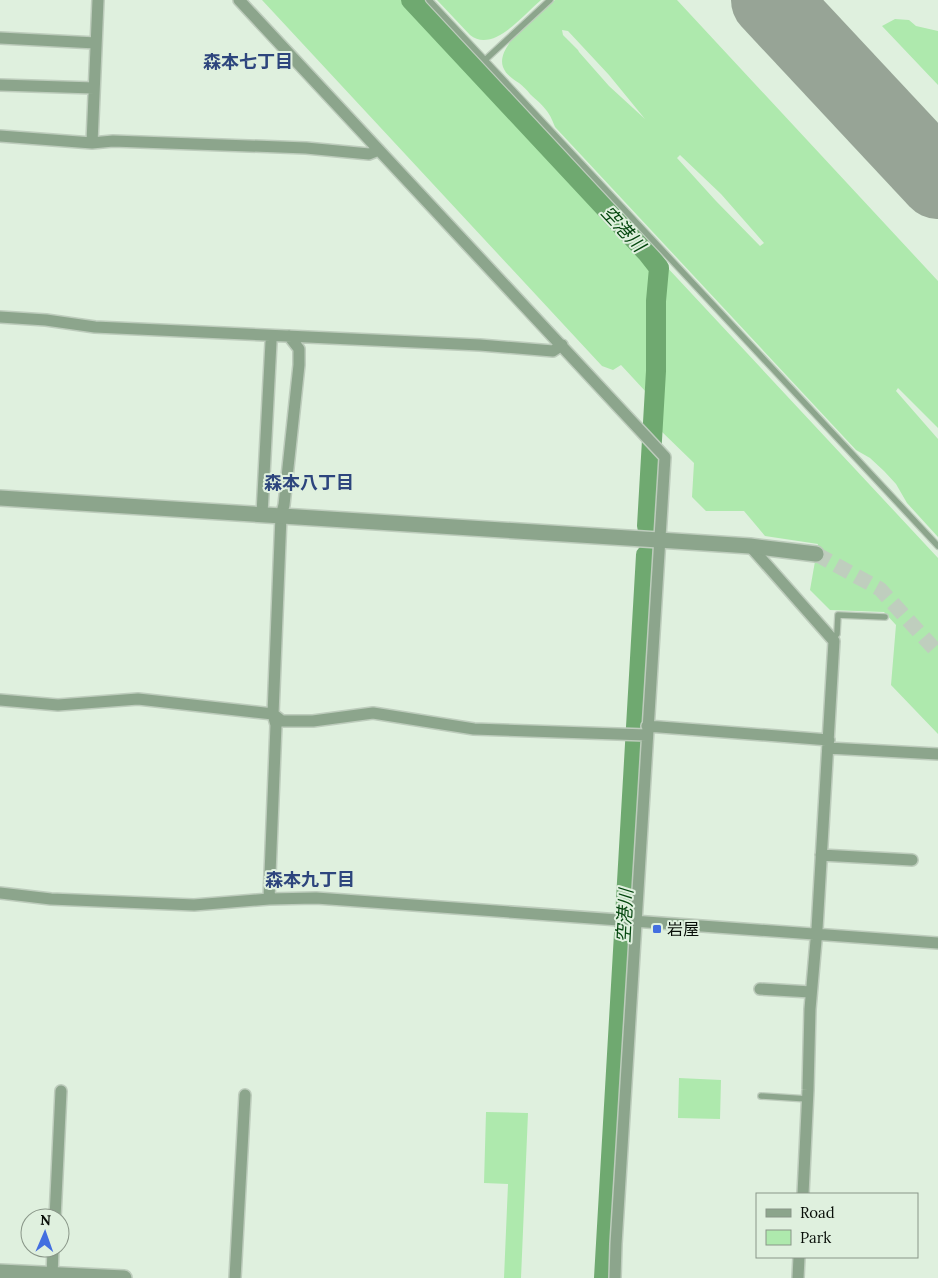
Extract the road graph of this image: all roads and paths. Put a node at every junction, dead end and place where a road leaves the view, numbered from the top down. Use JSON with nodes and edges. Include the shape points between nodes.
{"nodes":[{"id":1,"x":98,"y":0,"type":"edge"},
{"id":2,"x":239,"y":0,"type":"edge"},
{"id":3,"x":429,"y":0,"type":"edge"},
{"id":4,"x":550,"y":0,"type":"edge"},
{"id":5,"x":0,"y":38,"type":"edge"},
{"id":6,"x":96,"y":43,"type":"junction"},
{"id":7,"x":484,"y":60,"type":"junction"},
{"id":8,"x":0,"y":85,"type":"edge"},
{"id":9,"x":94,"y":88,"type":"junction"},
{"id":10,"x":0,"y":136,"type":"edge"},
{"id":11,"x":92,"y":143,"type":"junction"},
{"id":12,"x":379,"y":150,"type":"junction"},
{"id":13,"x":0,"y":317,"type":"edge"},
{"id":14,"x":289,"y":336,"type":"junction"},
{"id":15,"x":271,"y":342,"type":"dead end"},
{"id":16,"x":562,"y":345,"type":"junction"},
{"id":17,"x":0,"y":498,"type":"edge"},
{"id":18,"x":262,"y":514,"type":"junction"},
{"id":19,"x":281,"y":516,"type":"junction"},
{"id":20,"x":659,"y":540,"type":"junction"},
{"id":21,"x":750,"y":546,"type":"junction"},
{"id":22,"x":938,"y":546,"type":"edge"},
{"id":23,"x":816,"y":554,"type":"tunnel mouth"},
{"id":24,"x":885,"y":617,"type":"dead end"},
{"id":25,"x":832,"y":639,"type":"junction"},
{"id":26,"x":0,"y":700,"type":"edge"},
{"id":27,"x":273,"y":714,"type":"junction"},
{"id":28,"x":645,"y":732,"type":"junction"},
{"id":29,"x":828,"y":744,"type":"junction"},
{"id":30,"x":938,"y":754,"type":"edge"},
{"id":31,"x":821,"y":855,"type":"junction"},
{"id":32,"x":912,"y":860,"type":"dead end"},
{"id":33,"x":0,"y":893,"type":"edge"},
{"id":34,"x":269,"y":899,"type":"junction"},
{"id":35,"x":633,"y":921,"type":"junction"},
{"id":36,"x":816,"y":934,"type":"junction"},
{"id":37,"x":938,"y":943,"type":"edge"},
{"id":38,"x":760,"y":989,"type":"dead end"},
{"id":39,"x":811,"y":992,"type":"junction"},
{"id":40,"x":61,"y":1091,"type":"dead end"},
{"id":41,"x":246,"y":1095,"type":"dead end"},
{"id":42,"x":761,"y":1096,"type":"dead end"},
{"id":43,"x":808,"y":1099,"type":"junction"},
{"id":44,"x":802,"y":1193,"type":"edge"},
{"id":45,"x":55,"y":1208,"type":"edge"},
{"id":46,"x":53,"y":1258,"type":"edge"},
{"id":47,"x":799,"y":1258,"type":"edge"},
{"id":48,"x":0,"y":1272,"type":"edge"},
{"id":49,"x":52,"y":1276,"type":"edge"},
{"id":50,"x":124,"y":1278,"type":"edge"},
{"id":51,"x":235,"y":1278,"type":"edge"},
{"id":52,"x":615,"y":1278,"type":"edge"},
{"id":53,"x":798,"y":1278,"type":"edge"}],
"edges":[{"from":1,"to":6,"type":"street"},
{"from":2,"to":12,"type":"street"},
{"from":3,"to":7,"type":"lane"},
{"from":4,"to":7,"type":"lane"},
{"from":5,"to":6,"type":"street"},
{"from":6,"to":9,"type":"street"},
{"from":7,"to":22,"type":"lane"},
{"from":8,"to":9,"type":"street"},
{"from":9,"to":11,"type":"street"},
{"from":10,"to":11,"type":"street"},
{"from":11,"to":12,"type":"street","via":[[306,148],[369,154]]},
{"from":12,"to":16,"type":"street"},
{"from":13,"to":14,"type":"street","via":[[96,327]]},
{"from":14,"to":16,"type":"street","via":[[553,351]]},
{"from":14,"to":19,"type":"street","via":[[299,349],[299,365]]},
{"from":15,"to":18,"type":"street"},
{"from":16,"to":20,"type":"street","via":[[665,457]]},
{"from":17,"to":18,"type":"street"},
{"from":18,"to":19,"type":"street"},
{"from":19,"to":20,"type":"street"},
{"from":19,"to":27,"type":"street"},
{"from":20,"to":21,"type":"street"},
{"from":20,"to":28,"type":"street"},
{"from":21,"to":23,"type":"street"},
{"from":21,"to":25,"type":"street"},
{"from":24,"to":25,"type":"lane","via":[[838,615],[837,634]]},
{"from":25,"to":29,"type":"street"},
{"from":26,"to":27,"type":"street","via":[[58,705],[138,698]]},
{"from":27,"to":28,"type":"street","via":[[282,720],[313,721],[373,713],[474,729]]},
{"from":27,"to":34,"type":"street","via":[[276,725]]},
{"from":28,"to":29,"type":"street"},
{"from":28,"to":35,"type":"street"},
{"from":29,"to":30,"type":"street"},
{"from":29,"to":31,"type":"street"},
{"from":31,"to":32,"type":"street"},
{"from":31,"to":36,"type":"street"},
{"from":33,"to":34,"type":"street","via":[[51,899],[194,904]]},
{"from":34,"to":35,"type":"street","via":[[316,898]]},
{"from":35,"to":36,"type":"street"},
{"from":35,"to":52,"type":"street"},
{"from":36,"to":37,"type":"street"},
{"from":36,"to":39,"type":"street"},
{"from":38,"to":39,"type":"street"},
{"from":39,"to":43,"type":"street"},
{"from":40,"to":45,"type":"street"},
{"from":41,"to":51,"type":"street"},
{"from":42,"to":43,"type":"lane"},
{"from":43,"to":44,"type":"street"},
{"from":46,"to":49,"type":"street"},
{"from":47,"to":53,"type":"street"},
{"from":48,"to":49,"type":"street"},
{"from":49,"to":50,"type":"street"}]}
